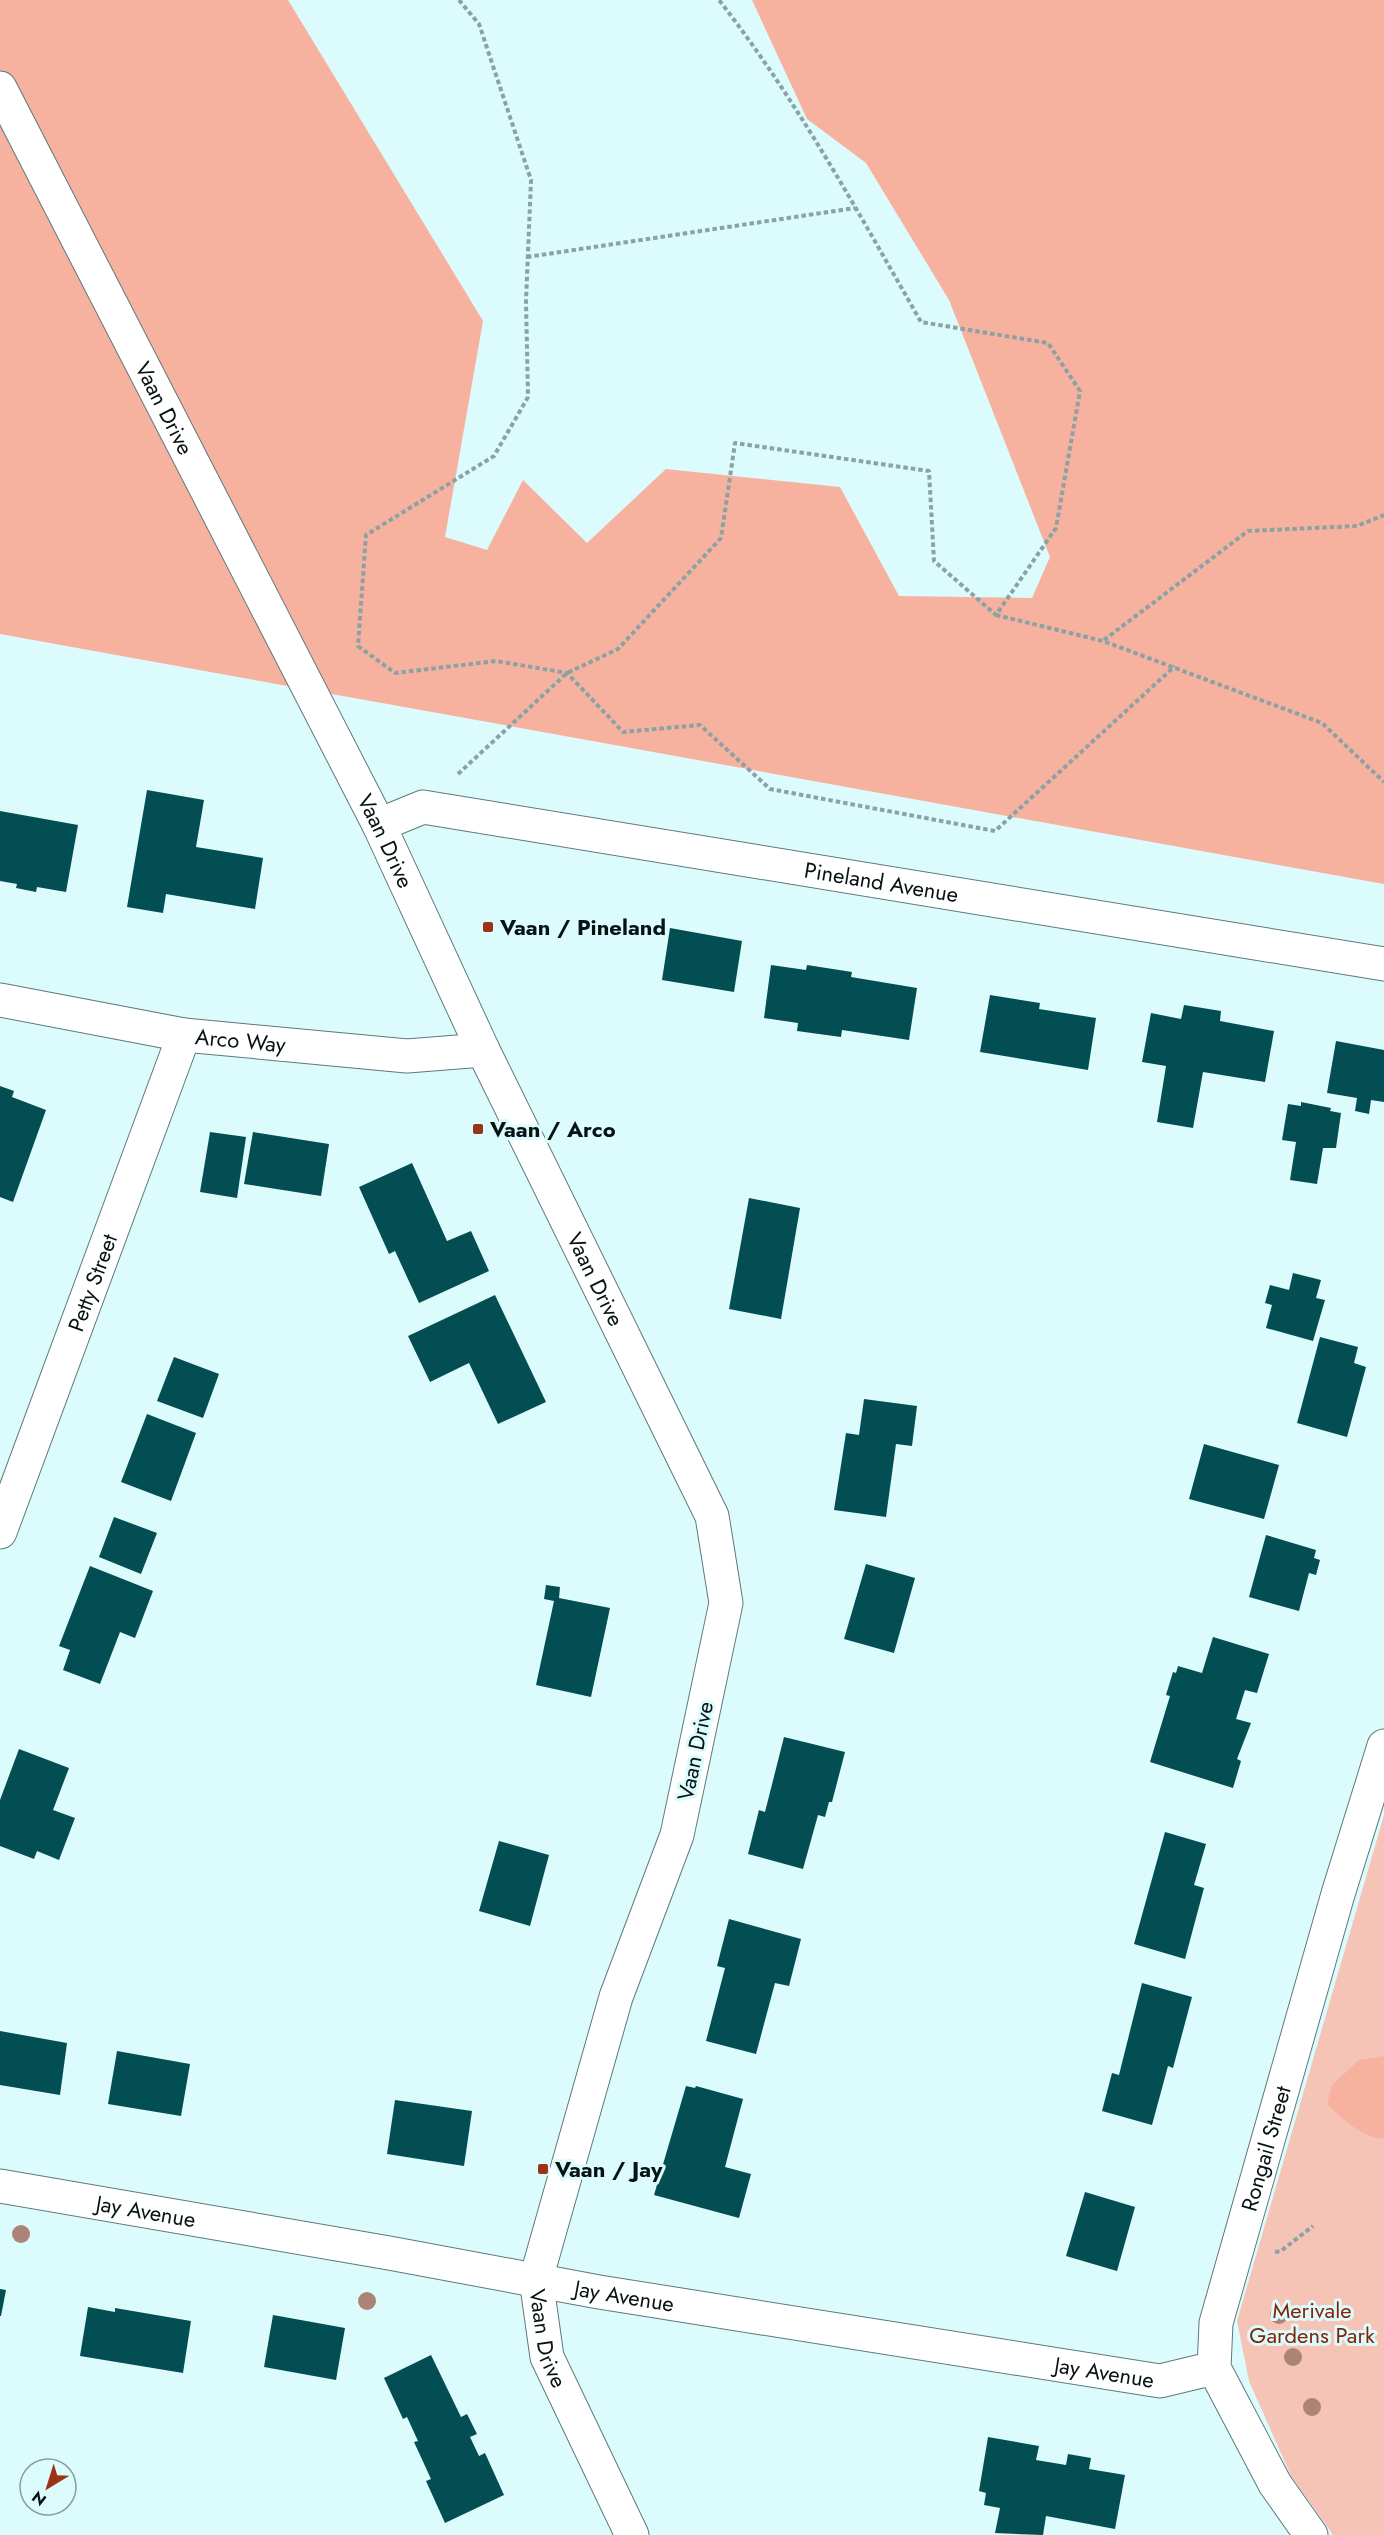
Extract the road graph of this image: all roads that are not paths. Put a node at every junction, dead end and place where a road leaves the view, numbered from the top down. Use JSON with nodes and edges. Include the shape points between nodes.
{"nodes":[{"id":1,"x":0,"y":88,"type":"edge"},
{"id":2,"x":380,"y":825,"type":"junction"},
{"id":3,"x":1384,"y":964,"type":"edge"},
{"id":4,"x":0,"y":1000,"type":"edge"},
{"id":5,"x":184,"y":1035,"type":"junction"},
{"id":6,"x":483,"y":1050,"type":"junction"},
{"id":7,"x":0,"y":1532,"type":"edge"},
{"id":8,"x":1384,"y":1746,"type":"edge"},
{"id":9,"x":0,"y":2186,"type":"edge"},
{"id":10,"x":536,"y":2279,"type":"junction"},
{"id":11,"x":1214,"y":2368,"type":"junction"},
{"id":12,"x":632,"y":2535,"type":"edge"},
{"id":13,"x":1311,"y":2535,"type":"edge"}],
"edges":[{"from":1,"to":2,"type":"street","name":"Vaan Drive"},
{"from":2,"to":3,"type":"street","name":"Pineland Avenue","via":[[423,807]]},
{"from":2,"to":6,"type":"street","name":"Vaan Drive"},
{"from":4,"to":5,"type":"street","name":"Arco Way"},
{"from":5,"to":6,"type":"street","name":"Arco Way","via":[[408,1056]]},
{"from":5,"to":7,"type":"street","name":"Petty Street"},
{"from":6,"to":10,"type":"street","name":"Vaan Drive","via":[[712,1516],[726,1603],[677,1835],[616,1997]]},
{"from":8,"to":11,"type":"street","name":"Rongail Street","via":[[1216,2323]]},
{"from":9,"to":10,"type":"street","name":"Jay Avenue"},
{"from":10,"to":11,"type":"street","name":"Jay Avenue","via":[[1160,2381]]},
{"from":10,"to":12,"type":"street","name":"Vaan Drive","via":[[547,2357]]},
{"from":11,"to":13,"type":"street","via":[[1275,2484]]}]}
